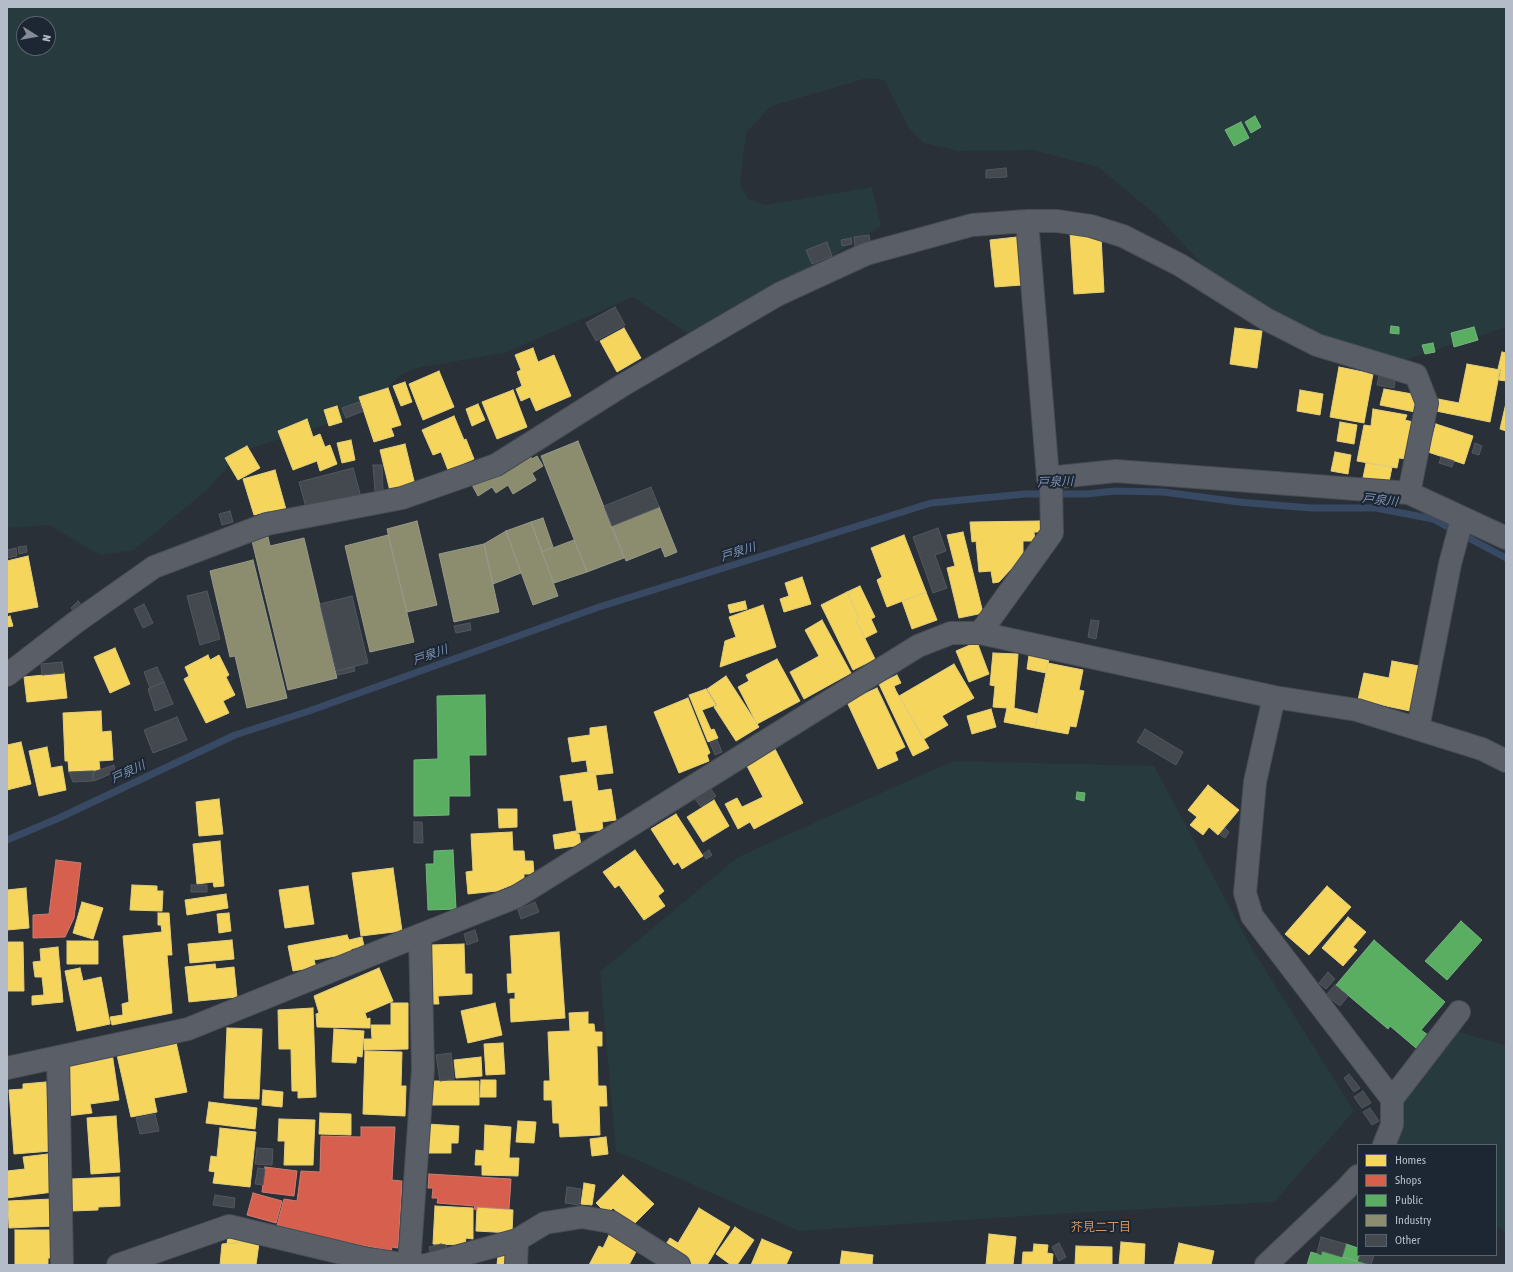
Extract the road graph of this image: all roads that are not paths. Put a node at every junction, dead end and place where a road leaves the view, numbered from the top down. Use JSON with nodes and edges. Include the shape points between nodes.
{"nodes":[{"id":1,"x":1027,"y":221,"type":"junction"},
{"id":2,"x":1049,"y":483,"type":"junction"},
{"id":3,"x":1409,"y":493,"type":"junction"},
{"id":4,"x":1462,"y":519,"type":"junction"},
{"id":5,"x":1506,"y":538,"type":"edge"},
{"id":6,"x":980,"y":633,"type":"junction"},
{"id":7,"x":7,"y":675,"type":"edge"},
{"id":8,"x":1274,"y":697,"type":"junction"},
{"id":9,"x":1418,"y":728,"type":"junction"},
{"id":10,"x":1506,"y":761,"type":"edge"},
{"id":11,"x":420,"y":935,"type":"junction"},
{"id":12,"x":1459,"y":1012,"type":"dead end"},
{"id":13,"x":58,"y":1057,"type":"junction"},
{"id":14,"x":7,"y":1068,"type":"edge"},
{"id":15,"x":1392,"y":1099,"type":"junction"},
{"id":16,"x":1384,"y":1144,"type":"edge"},
{"id":17,"x":1357,"y":1177,"type":"edge"},
{"id":18,"x":517,"y":1240,"type":"junction"},
{"id":19,"x":62,"y":1265,"type":"edge"},
{"id":20,"x":118,"y":1265,"type":"edge"},
{"id":21,"x":409,"y":1265,"type":"edge"},
{"id":22,"x":421,"y":1265,"type":"edge"},
{"id":23,"x":426,"y":1265,"type":"edge"},
{"id":24,"x":516,"y":1265,"type":"edge"},
{"id":25,"x":679,"y":1265,"type":"edge"},
{"id":26,"x":1266,"y":1265,"type":"edge"}],
"edges":[{"from":1,"to":2,"type":"street"},
{"from":1,"to":3,"type":"street","via":[[1057,221],[1091,226],[1123,236],[1180,265],[1266,319],[1317,345],[1416,375],[1427,403]]},
{"from":1,"to":7,"type":"street","via":[[972,225],[866,254],[779,294],[623,385],[496,465],[402,498],[267,524],[154,567]]},
{"from":2,"to":3,"type":"street","via":[[1116,471]]},
{"from":2,"to":6,"type":"street","via":[[1052,533]]},
{"from":3,"to":4,"type":"street"},
{"from":4,"to":5,"type":"street"},
{"from":4,"to":9,"type":"street","via":[[1450,564]]},
{"from":6,"to":8,"type":"street"},
{"from":6,"to":11,"type":"street","via":[[951,633],[918,646],[516,897]]},
{"from":8,"to":9,"type":"street","via":[[1358,710]]},
{"from":8,"to":15,"type":"street","via":[[1255,782],[1245,893],[1252,916]]},
{"from":9,"to":10,"type":"street","via":[[1482,749]]},
{"from":11,"to":13,"type":"street","via":[[188,1029]]},
{"from":11,"to":21,"type":"street","via":[[423,1069]]},
{"from":12,"to":15,"type":"street"},
{"from":13,"to":14,"type":"street"},
{"from":13,"to":19,"type":"street"},
{"from":15,"to":16,"type":"street","via":[[1392,1125]]},
{"from":17,"to":26,"type":"street"},
{"from":18,"to":23,"type":"street"},
{"from":18,"to":24,"type":"street"},
{"from":18,"to":25,"type":"street","via":[[545,1223],[582,1216],[611,1222]]},
{"from":20,"to":21,"type":"street","via":[[229,1226],[367,1259]]},
{"from":21,"to":22,"type":"street"}]}
